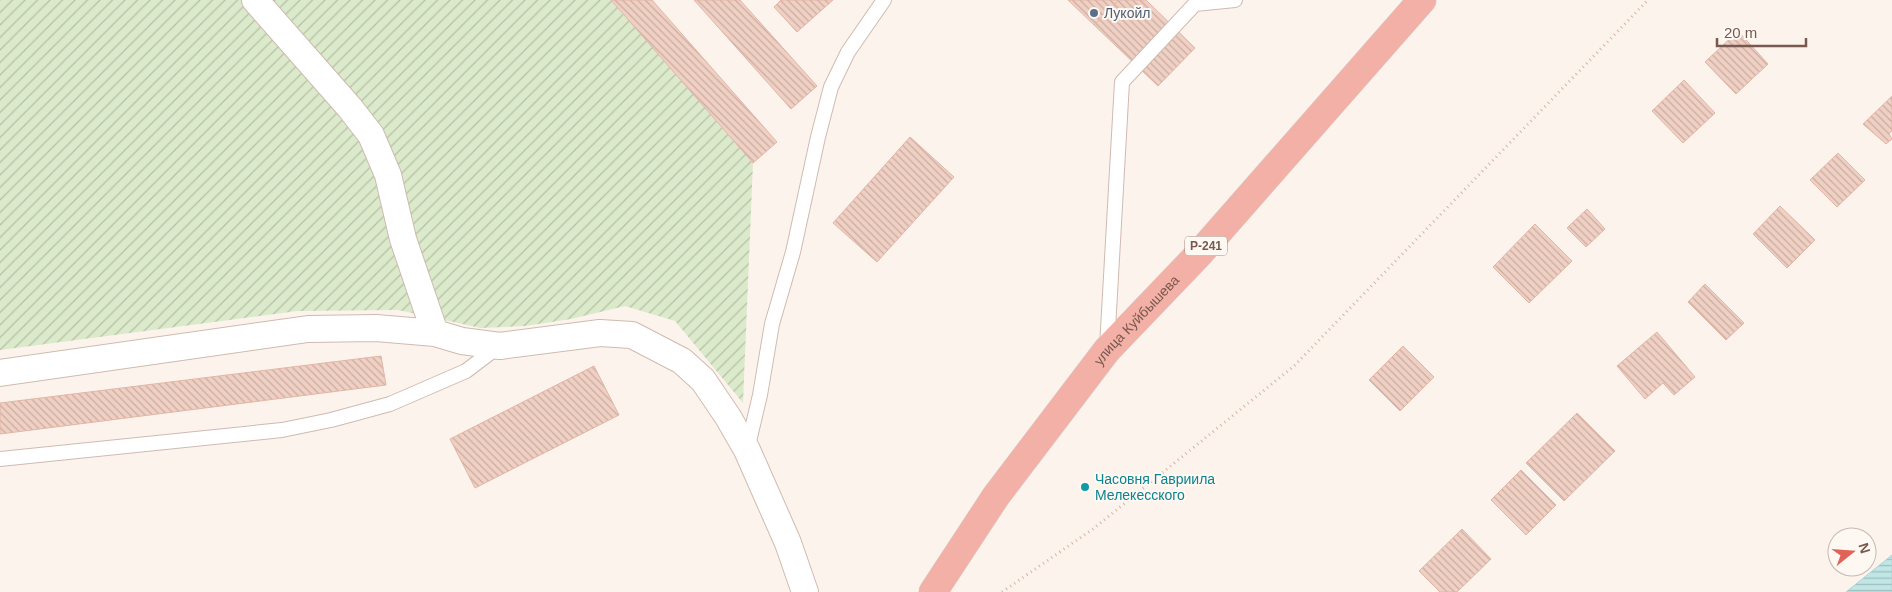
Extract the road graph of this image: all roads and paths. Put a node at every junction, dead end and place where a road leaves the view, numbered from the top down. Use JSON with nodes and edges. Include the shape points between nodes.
{"nodes":[{"id":1,"x":255,"y":0,"type":"edge"},
{"id":2,"x":884,"y":0,"type":"edge"},
{"id":3,"x":1235,"y":0,"type":"edge"},
{"id":4,"x":1422,"y":0,"type":"edge"},
{"id":5,"x":1648,"y":0,"type":"edge"},
{"id":6,"x":435,"y":333,"type":"junction"},
{"id":7,"x":500,"y":346,"type":"junction"},
{"id":8,"x":1107,"y":350,"type":"junction"},
{"id":9,"x":0,"y":373,"type":"edge"},
{"id":10,"x":747,"y":450,"type":"junction"},
{"id":11,"x":0,"y":459,"type":"edge"},
{"id":12,"x":805,"y":592,"type":"edge"},
{"id":13,"x":933,"y":592,"type":"edge"},
{"id":14,"x":1002,"y":592,"type":"edge"}],
"edges":[{"from":1,"to":6,"type":"street","via":[[371,136],[388,175],[403,239]]},
{"from":2,"to":10,"type":"lane","via":[[848,52],[832,87],[793,252],[772,324]]},
{"from":3,"to":8,"type":"lane","via":[[1195,4],[1122,82]]},
{"from":4,"to":8,"type":"highway","name":"улица Куйбышева","number":"Р-241","via":[[1199,254]]},
{"from":5,"to":14,"type":"path","via":[[1294,366],[1093,529]]},
{"from":6,"to":7,"type":"street","via":[[462,341]]},
{"from":6,"to":9,"type":"street","via":[[376,328],[308,330]]},
{"from":7,"to":10,"type":"street","via":[[600,333],[632,336],[682,361],[703,380]]},
{"from":7,"to":11,"type":"lane","via":[[466,371],[390,404],[331,420],[282,430]]},
{"from":8,"to":13,"type":"highway","name":"улица Куйбышева","number":"Р-241","via":[[996,496]]},
{"from":10,"to":12,"type":"street","via":[[788,543]]}]}
